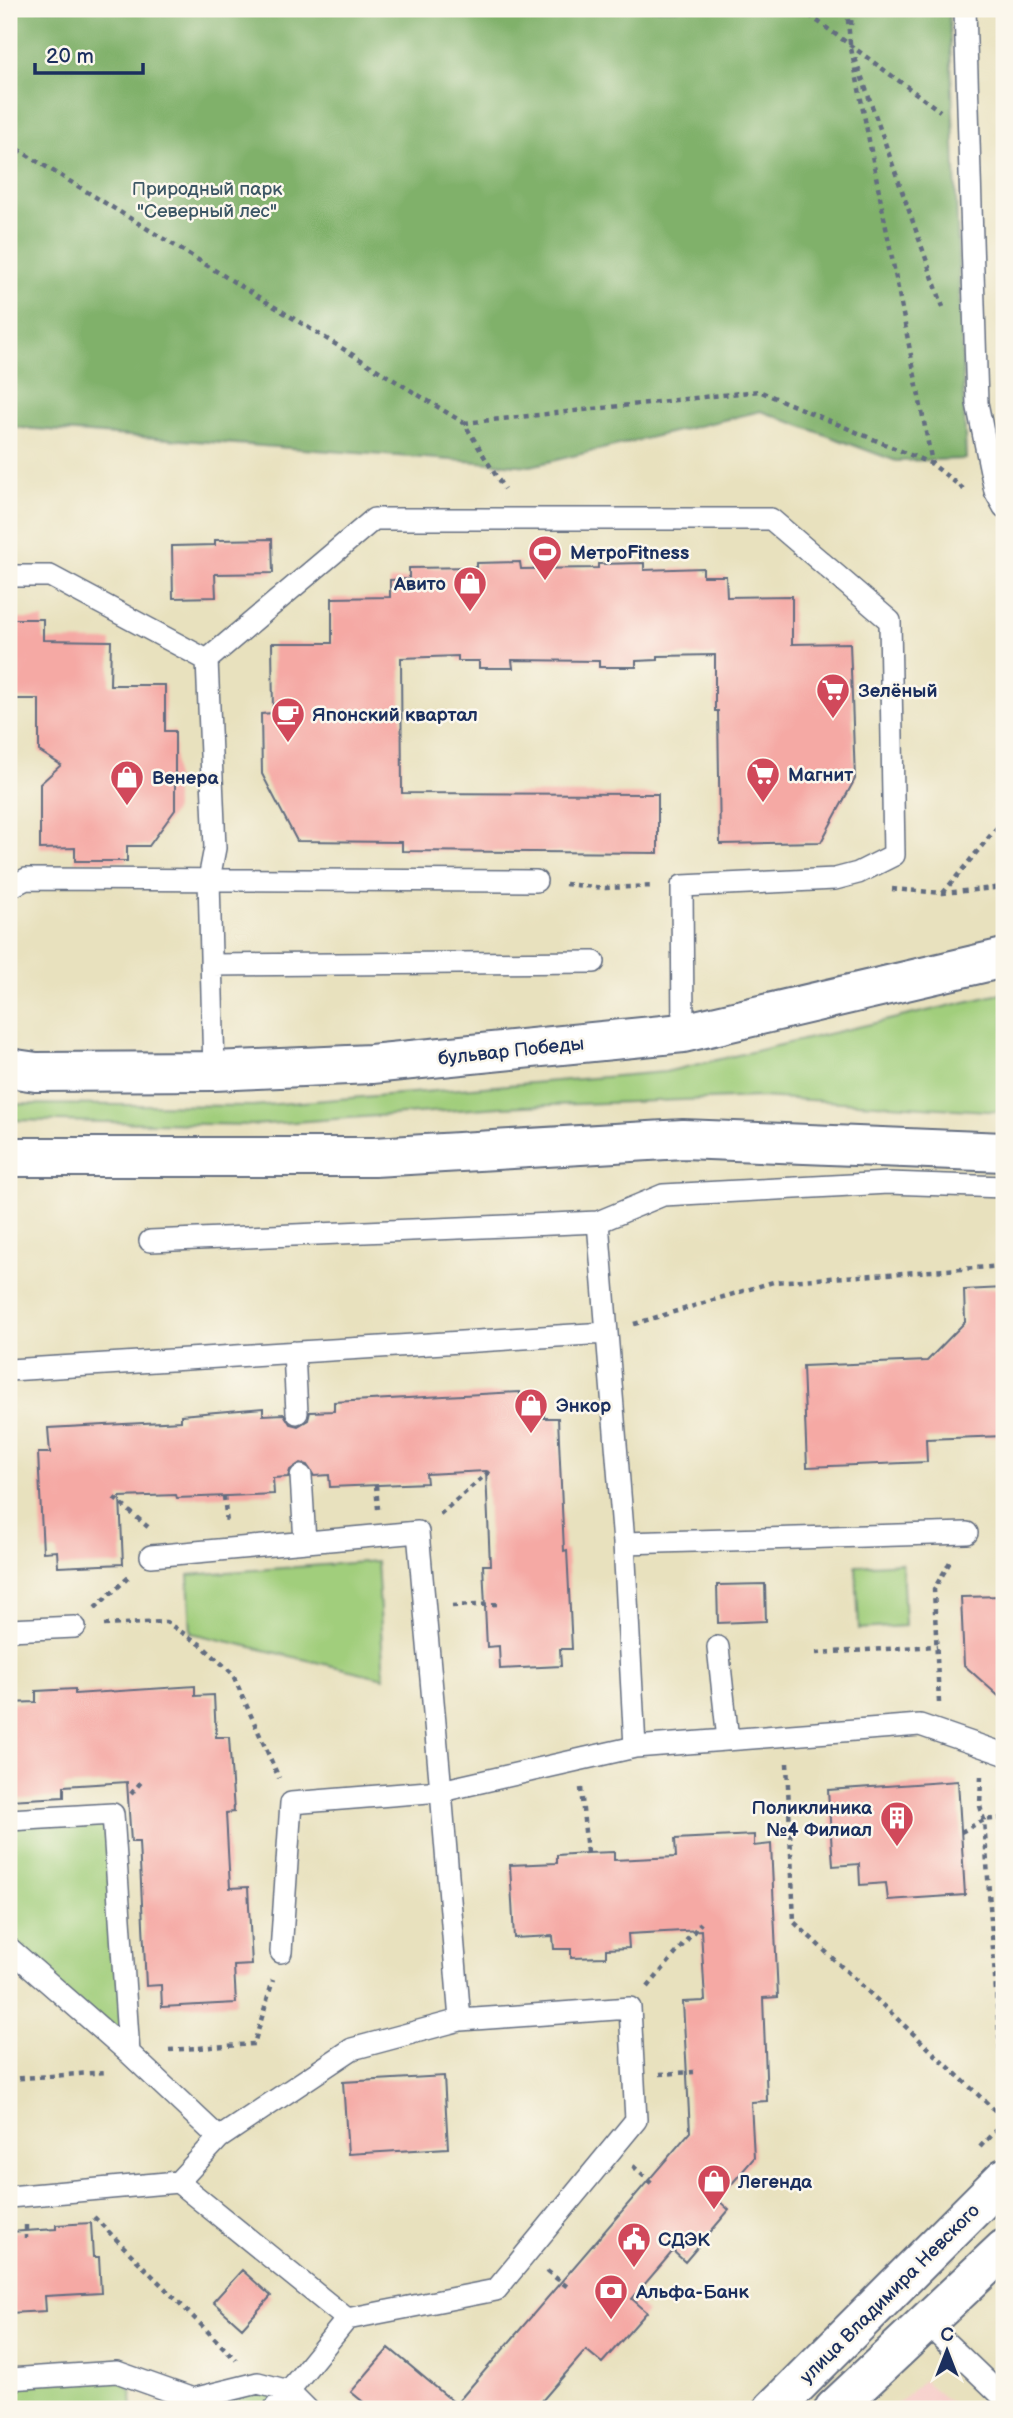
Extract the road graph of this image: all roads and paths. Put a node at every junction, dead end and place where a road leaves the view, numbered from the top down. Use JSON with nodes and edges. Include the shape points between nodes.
{"nodes":[{"id":1,"x":801,"y":9,"type":"edge"},
{"id":2,"x":849,"y":9,"type":"edge"},
{"id":3,"x":965,"y":9,"type":"edge"},
{"id":4,"x":850,"y":43,"type":"junction"},
{"id":5,"x":969,"y":133,"type":"junction"},
{"id":6,"x":9,"y":144,"type":"edge"},
{"id":7,"x":946,"y":313,"type":"dead end"},
{"id":8,"x":464,"y":423,"type":"junction"},
{"id":9,"x":932,"y":464,"type":"junction"},
{"id":10,"x":974,"y":498,"type":"dead end"},
{"id":11,"x":1004,"y":507,"type":"edge"},
{"id":12,"x":522,"y":520,"type":"junction"},
{"id":13,"x":9,"y":576,"type":"edge"},
{"id":14,"x":207,"y":660,"type":"junction"},
{"id":15,"x":1004,"y":819,"type":"edge"},
{"id":16,"x":209,"y":879,"type":"junction"},
{"id":17,"x":536,"y":881,"type":"joint"},
{"id":18,"x":664,"y":886,"type":"dead end"},
{"id":19,"x":9,"y":887,"type":"edge"},
{"id":20,"x":1004,"y":887,"type":"edge"},
{"id":21,"x":896,"y":891,"type":"dead end"},
{"id":22,"x":943,"y":893,"type":"junction"},
{"id":23,"x":1004,"y":958,"type":"edge"},
{"id":24,"x":594,"y":962,"type":"dead end"},
{"id":25,"x":211,"y":965,"type":"junction"},
{"id":26,"x":683,"y":1033,"type":"junction"},
{"id":27,"x":9,"y":1068,"type":"edge"},
{"id":28,"x":214,"y":1072,"type":"junction"},
{"id":29,"x":1004,"y":1152,"type":"edge"},
{"id":30,"x":9,"y":1157,"type":"edge"},
{"id":31,"x":1004,"y":1187,"type":"edge"},
{"id":32,"x":598,"y":1222,"type":"junction"},
{"id":33,"x":150,"y":1241,"type":"dead end"},
{"id":34,"x":1004,"y":1266,"type":"edge"},
{"id":35,"x":606,"y":1333,"type":"junction"},
{"id":36,"x":294,"y":1352,"type":"junction"},
{"id":37,"x":9,"y":1370,"type":"edge"},
{"id":38,"x":297,"y":1413,"type":"dead end"},
{"id":39,"x":489,"y":1471,"type":"dead end"},
{"id":40,"x":301,"y":1476,"type":"dead end"},
{"id":41,"x":418,"y":1532,"type":"junction"},
{"id":42,"x":967,"y":1533,"type":"joint"},
{"id":43,"x":305,"y":1542,"type":"junction"},
{"id":44,"x":624,"y":1543,"type":"junction"},
{"id":45,"x":151,"y":1556,"type":"joint"},
{"id":46,"x":500,"y":1604,"type":"dead end"},
{"id":47,"x":425,"y":1606,"type":"junction"},
{"id":48,"x":75,"y":1627,"type":"junction"},
{"id":49,"x":9,"y":1630,"type":"edge"},
{"id":50,"x":937,"y":1646,"type":"junction"},
{"id":51,"x":718,"y":1647,"type":"dead end"},
{"id":52,"x":816,"y":1653,"type":"dead end"},
{"id":53,"x":940,"y":1732,"type":"junction"},
{"id":54,"x":786,"y":1736,"type":"junction"},
{"id":55,"x":728,"y":1740,"type":"junction"},
{"id":56,"x":635,"y":1748,"type":"junction"},
{"id":57,"x":1004,"y":1754,"type":"edge"},
{"id":58,"x":578,"y":1760,"type":"junction"},
{"id":59,"x":441,"y":1791,"type":"junction"},
{"id":60,"x":291,"y":1803,"type":"junction"},
{"id":61,"x":980,"y":1806,"type":"dead end"},
{"id":62,"x":1004,"y":1818,"type":"edge"},
{"id":63,"x":9,"y":1820,"type":"edge"},
{"id":64,"x":984,"y":1820,"type":"junction"},
{"id":65,"x":961,"y":1832,"type":"dead end"},
{"id":66,"x":587,"y":1853,"type":"dead end"},
{"id":67,"x":701,"y":1923,"type":"dead end"},
{"id":68,"x":9,"y":1948,"type":"edge"},
{"id":69,"x":281,"y":1952,"type":"joint"},
{"id":70,"x":630,"y":2008,"type":"junction"},
{"id":71,"x":460,"y":2020,"type":"junction"},
{"id":72,"x":130,"y":2053,"type":"junction"},
{"id":73,"x":146,"y":2069,"type":"junction"},
{"id":74,"x":9,"y":2079,"type":"edge"},
{"id":75,"x":1004,"y":2107,"type":"edge"},
{"id":76,"x":1004,"y":2119,"type":"edge"},
{"id":77,"x":219,"y":2138,"type":"junction"},
{"id":78,"x":1004,"y":2178,"type":"edge"},
{"id":79,"x":178,"y":2182,"type":"junction"},
{"id":80,"x":68,"y":2192,"type":"junction"},
{"id":81,"x":9,"y":2197,"type":"edge"},
{"id":82,"x":1004,"y":2249,"type":"edge"},
{"id":83,"x":347,"y":2319,"type":"junction"},
{"id":84,"x":926,"y":2323,"type":"junction"},
{"id":85,"x":9,"y":2379,"type":"edge"},
{"id":86,"x":258,"y":2383,"type":"junction"},
{"id":87,"x":289,"y":2391,"type":"junction"},
{"id":88,"x":1004,"y":2398,"type":"edge"},
{"id":89,"x":274,"y":2409,"type":"edge"},
{"id":90,"x":307,"y":2409,"type":"edge"},
{"id":91,"x":773,"y":2409,"type":"edge"},
{"id":92,"x":834,"y":2409,"type":"edge"}],
"edges":[{"from":1,"to":4,"type":"path"},
{"from":2,"to":4,"type":"path"},
{"from":3,"to":5,"type":"lane"},
{"from":4,"to":5,"type":"path"},
{"from":4,"to":7,"type":"path"},
{"from":4,"to":9,"type":"path"},
{"from":5,"to":11,"type":"lane","via":[[977,403],[995,491]]},
{"from":6,"to":8,"type":"path"},
{"from":8,"to":9,"type":"path","via":[[759,391]]},
{"from":8,"to":12,"type":"path"},
{"from":9,"to":10,"type":"path"},
{"from":12,"to":14,"type":"lane","via":[[374,519]]},
{"from":12,"to":26,"type":"lane","via":[[771,519],[890,621],[894,855],[835,879],[682,886]]},
{"from":13,"to":14,"type":"lane","via":[[50,576]]},
{"from":14,"to":16,"type":"lane","via":[[215,848]]},
{"from":15,"to":22,"type":"path"},
{"from":16,"to":17,"type":"lane"},
{"from":16,"to":19,"type":"lane","via":[[26,879]]},
{"from":16,"to":25,"type":"lane"},
{"from":17,"to":18,"type":"path","via":[[605,888]]},
{"from":20,"to":22,"type":"path"},
{"from":21,"to":22,"type":"path"},
{"from":23,"to":26,"type":"main road","name":"бульвар Победы"},
{"from":24,"to":25,"type":"lane"},
{"from":25,"to":28,"type":"lane"},
{"from":26,"to":28,"type":"main road","name":"бульвар Победы","via":[[371,1064]]},
{"from":27,"to":28,"type":"main road","name":"бульвар Победы"},
{"from":29,"to":30,"type":"main road","via":[[684,1139],[374,1157]]},
{"from":31,"to":32,"type":"lane","via":[[888,1183],[663,1195]]},
{"from":32,"to":33,"type":"lane"},
{"from":32,"to":35,"type":"lane"},
{"from":34,"to":35,"type":"path","via":[[773,1282]]},
{"from":35,"to":36,"type":"lane"},
{"from":35,"to":44,"type":"lane"},
{"from":36,"to":37,"type":"lane"},
{"from":36,"to":38,"type":"lane"},
{"from":39,"to":41,"type":"path"},
{"from":40,"to":43,"type":"lane"},
{"from":41,"to":43,"type":"lane"},
{"from":41,"to":47,"type":"lane"},
{"from":42,"to":44,"type":"lane"},
{"from":42,"to":50,"type":"path","via":[[934,1589]]},
{"from":43,"to":45,"type":"lane"},
{"from":44,"to":56,"type":"lane"},
{"from":45,"to":48,"type":"path"},
{"from":46,"to":47,"type":"path"},
{"from":47,"to":59,"type":"lane"},
{"from":48,"to":49,"type":"lane"},
{"from":48,"to":60,"type":"path","via":[[166,1622],[200,1644],[232,1673]]},
{"from":50,"to":52,"type":"path"},
{"from":50,"to":53,"type":"path"},
{"from":51,"to":55,"type":"lane"},
{"from":53,"to":54,"type":"lane","via":[[920,1725]]},
{"from":53,"to":57,"type":"lane"},
{"from":54,"to":55,"type":"lane"},
{"from":54,"to":76,"type":"path","via":[[794,1922]]},
{"from":55,"to":56,"type":"lane"},
{"from":56,"to":58,"type":"lane"},
{"from":58,"to":59,"type":"lane"},
{"from":58,"to":66,"type":"path"},
{"from":59,"to":60,"type":"lane"},
{"from":59,"to":71,"type":"lane"},
{"from":60,"to":69,"type":"lane"},
{"from":61,"to":64,"type":"path"},
{"from":62,"to":64,"type":"path"},
{"from":63,"to":72,"type":"lane","via":[[113,1814]]},
{"from":64,"to":65,"type":"path"},
{"from":64,"to":75,"type":"path"},
{"from":67,"to":70,"type":"path"},
{"from":68,"to":72,"type":"lane"},
{"from":69,"to":72,"type":"path","via":[[254,2044]]},
{"from":70,"to":71,"type":"lane"},
{"from":70,"to":83,"type":"lane","via":[[636,2120],[496,2290]]},
{"from":71,"to":77,"type":"lane","via":[[352,2049]]},
{"from":72,"to":73,"type":"lane"},
{"from":73,"to":74,"type":"path"},
{"from":73,"to":77,"type":"lane"},
{"from":77,"to":79,"type":"lane"},
{"from":78,"to":91,"type":"main road","name":"улица Владимира Невского"},
{"from":79,"to":80,"type":"lane"},
{"from":79,"to":83,"type":"lane"},
{"from":80,"to":81,"type":"lane"},
{"from":80,"to":86,"type":"path"},
{"from":82,"to":84,"type":"main road"},
{"from":83,"to":87,"type":"lane"},
{"from":84,"to":88,"type":"lane"},
{"from":84,"to":92,"type":"main road"},
{"from":85,"to":86,"type":"lane","via":[[117,2372],[193,2399]]},
{"from":86,"to":87,"type":"lane"},
{"from":87,"to":89,"type":"lane"},
{"from":87,"to":90,"type":"lane"}]}
